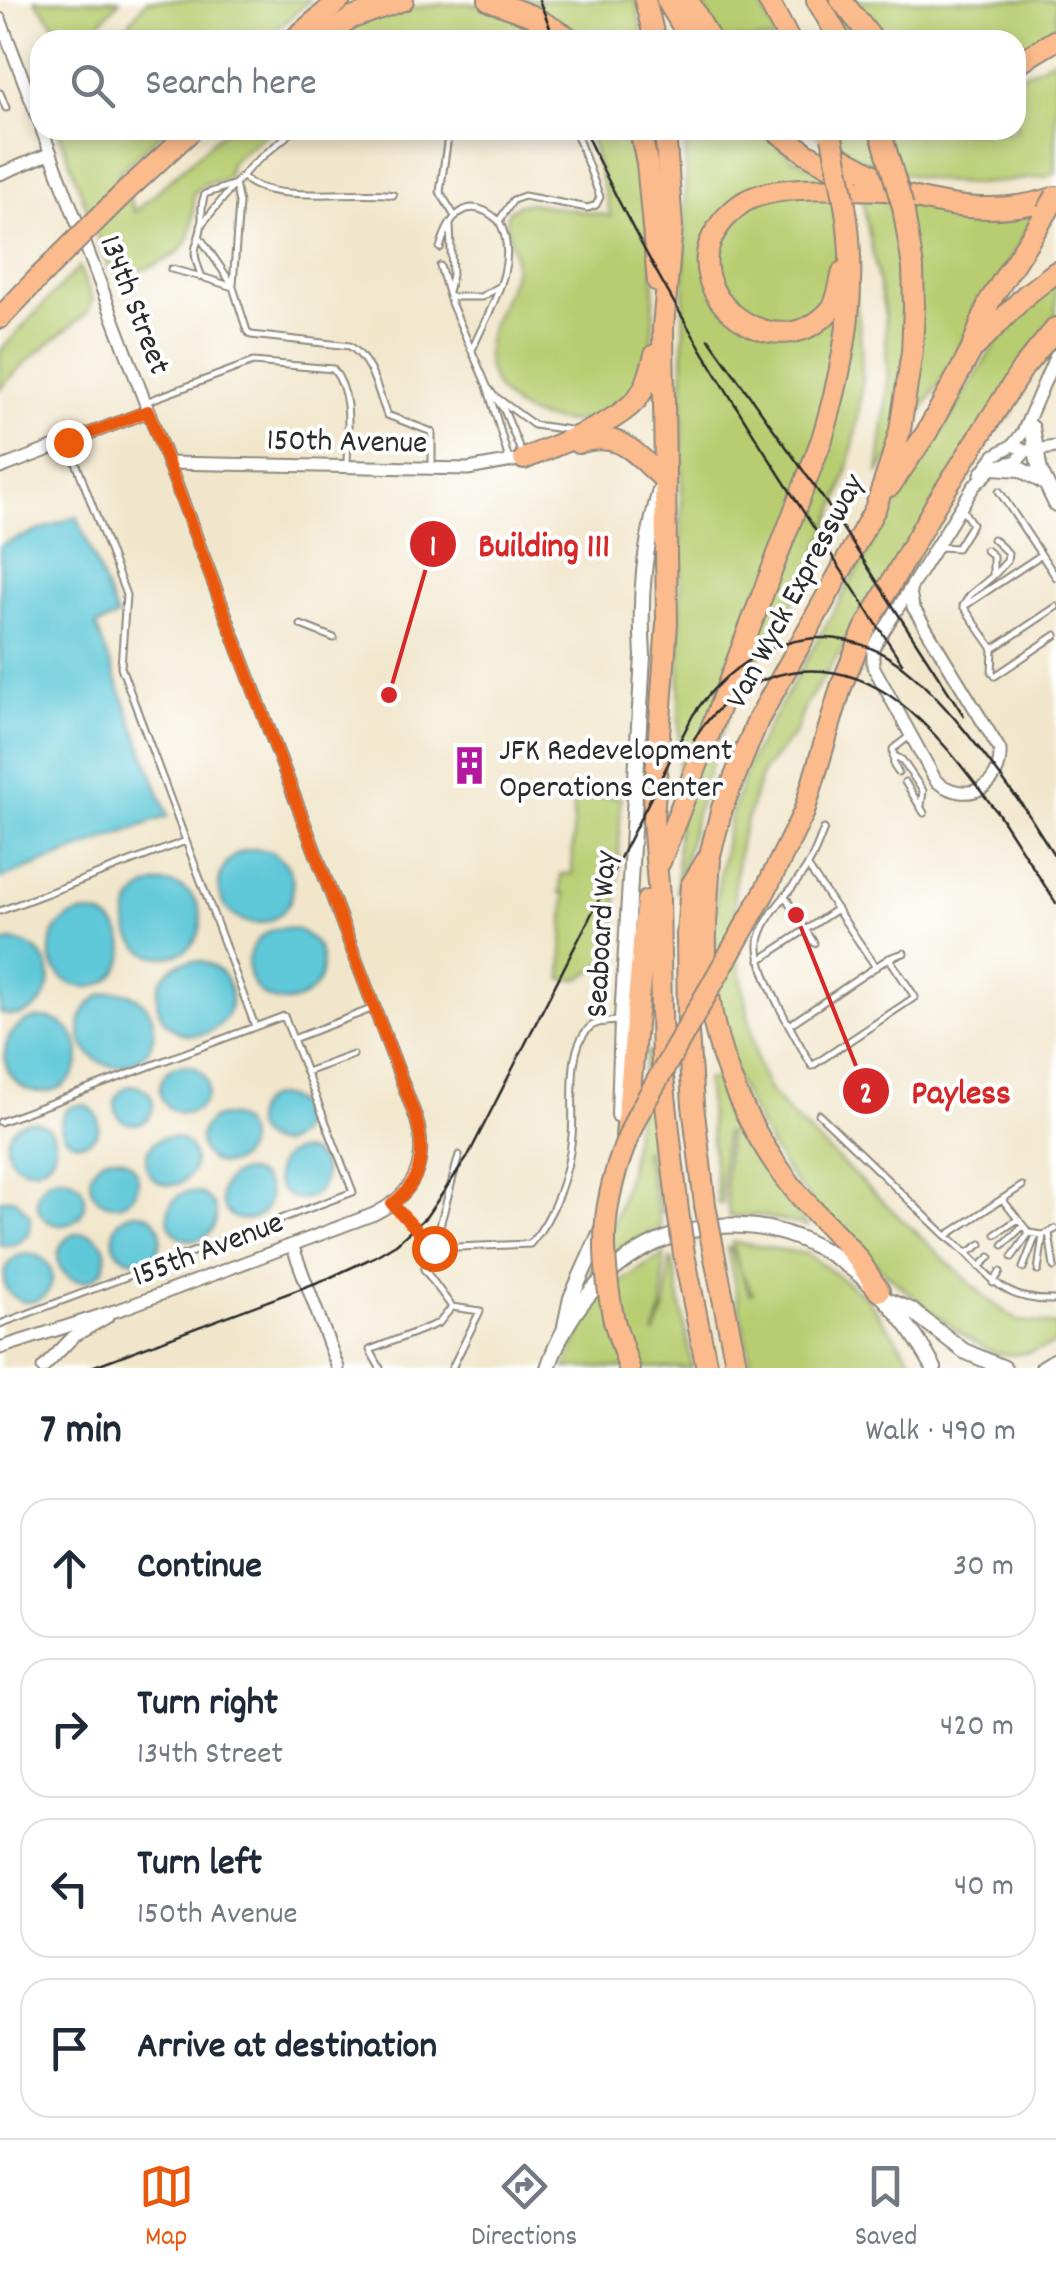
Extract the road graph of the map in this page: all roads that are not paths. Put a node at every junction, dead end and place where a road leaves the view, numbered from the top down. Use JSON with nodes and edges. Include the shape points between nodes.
{"nodes":[{"id":1,"x":340,"y":0,"type":"edge"},
{"id":2,"x":403,"y":0,"type":"edge"},
{"id":3,"x":488,"y":0,"type":"edge"},
{"id":4,"x":645,"y":0,"type":"edge"},
{"id":5,"x":667,"y":0,"type":"edge"},
{"id":6,"x":688,"y":0,"type":"edge"},
{"id":7,"x":768,"y":0,"type":"edge"},
{"id":8,"x":817,"y":0,"type":"edge"},
{"id":9,"x":841,"y":0,"type":"edge"},
{"id":10,"x":0,"y":19,"type":"edge"},
{"id":11,"x":305,"y":30,"type":"edge"},
{"id":12,"x":335,"y":30,"type":"edge"},
{"id":13,"x":556,"y":30,"type":"edge"},
{"id":14,"x":652,"y":30,"type":"edge"},
{"id":15,"x":685,"y":30,"type":"edge"},
{"id":16,"x":704,"y":30,"type":"edge"},
{"id":17,"x":784,"y":30,"type":"edge"},
{"id":18,"x":834,"y":30,"type":"edge"},
{"id":19,"x":865,"y":30,"type":"edge"},
{"id":20,"x":1056,"y":40,"type":"edge"},
{"id":21,"x":1026,"y":58,"type":"edge"},
{"id":22,"x":0,"y":92,"type":"edge"},
{"id":23,"x":30,"y":98,"type":"edge"},
{"id":24,"x":6,"y":108,"type":"dead end"},
{"id":25,"x":46,"y":140,"type":"edge"},
{"id":26,"x":183,"y":140,"type":"edge"},
{"id":27,"x":282,"y":140,"type":"edge"},
{"id":28,"x":447,"y":140,"type":"edge"},
{"id":29,"x":579,"y":140,"type":"edge"},
{"id":30,"x":642,"y":140,"type":"edge"},
{"id":31,"x":666,"y":140,"type":"edge"},
{"id":32,"x":789,"y":140,"type":"edge"},
{"id":33,"x":810,"y":140,"type":"edge"},
{"id":34,"x":832,"y":140,"type":"edge"},
{"id":35,"x":884,"y":140,"type":"edge"},
{"id":36,"x":51,"y":153,"type":"junction"},
{"id":37,"x":0,"y":174,"type":"edge"},
{"id":38,"x":243,"y":177,"type":"junction"},
{"id":39,"x":235,"y":184,"type":"junction"},
{"id":40,"x":887,"y":190,"type":"junction"},
{"id":41,"x":393,"y":194,"type":"dead end"},
{"id":42,"x":1053,"y":202,"type":"edge"},
{"id":43,"x":913,"y":204,"type":"junction"},
{"id":44,"x":452,"y":218,"type":"junction"},
{"id":45,"x":499,"y":221,"type":"junction"},
{"id":46,"x":202,"y":224,"type":"junction"},
{"id":47,"x":198,"y":236,"type":"junction"},
{"id":48,"x":851,"y":241,"type":"junction"},
{"id":49,"x":440,"y":248,"type":"dead end"},
{"id":50,"x":440,"y":266,"type":"dead end"},
{"id":51,"x":171,"y":269,"type":"dead end"},
{"id":52,"x":1056,"y":272,"type":"edge"},
{"id":53,"x":202,"y":277,"type":"junction"},
{"id":54,"x":233,"y":286,"type":"junction"},
{"id":55,"x":501,"y":286,"type":"junction"},
{"id":56,"x":449,"y":294,"type":"junction"},
{"id":57,"x":0,"y":318,"type":"edge"},
{"id":58,"x":663,"y":328,"type":"junction"},
{"id":59,"x":1056,"y":328,"type":"edge"},
{"id":60,"x":472,"y":350,"type":"junction"},
{"id":61,"x":971,"y":351,"type":"junction"},
{"id":62,"x":1056,"y":354,"type":"edge"},
{"id":63,"x":486,"y":386,"type":"junction"},
{"id":64,"x":496,"y":397,"type":"junction"},
{"id":65,"x":147,"y":406,"type":"junction"},
{"id":66,"x":1033,"y":406,"type":"junction"},
{"id":67,"x":593,"y":427,"type":"junction"},
{"id":68,"x":1032,"y":428,"type":"joint"},
{"id":69,"x":68,"y":442,"type":"junction"},
{"id":70,"x":1013,"y":445,"type":"junction"},
{"id":71,"x":1056,"y":447,"type":"edge"},
{"id":72,"x":1030,"y":450,"type":"junction"},
{"id":73,"x":517,"y":461,"type":"junction"},
{"id":74,"x":168,"y":463,"type":"junction"},
{"id":75,"x":346,"y":467,"type":"junction"},
{"id":76,"x":0,"y":468,"type":"edge"},
{"id":77,"x":994,"y":468,"type":"junction"},
{"id":78,"x":432,"y":469,"type":"junction"},
{"id":79,"x":663,"y":478,"type":"junction"},
{"id":80,"x":1045,"y":483,"type":"junction"},
{"id":81,"x":974,"y":486,"type":"junction"},
{"id":82,"x":999,"y":491,"type":"dead end"},
{"id":83,"x":1056,"y":504,"type":"edge"},
{"id":84,"x":961,"y":507,"type":"junction"},
{"id":85,"x":875,"y":509,"type":"junction"},
{"id":86,"x":993,"y":539,"type":"dead end"},
{"id":87,"x":937,"y":547,"type":"junction"},
{"id":88,"x":986,"y":550,"type":"dead end"},
{"id":89,"x":1041,"y":554,"type":"junction"},
{"id":90,"x":994,"y":576,"type":"junction"},
{"id":91,"x":1056,"y":577,"type":"edge"},
{"id":92,"x":910,"y":592,"type":"junction"},
{"id":93,"x":964,"y":606,"type":"junction"},
{"id":94,"x":1056,"y":607,"type":"edge"},
{"id":95,"x":301,"y":625,"type":"dead end"},
{"id":96,"x":1056,"y":636,"type":"edge"},
{"id":97,"x":334,"y":638,"type":"dead end"},
{"id":98,"x":993,"y":649,"type":"junction"},
{"id":99,"x":912,"y":734,"type":"junction"},
{"id":100,"x":893,"y":755,"type":"junction"},
{"id":101,"x":898,"y":772,"type":"dead end"},
{"id":102,"x":905,"y":782,"type":"dead end"},
{"id":103,"x":652,"y":819,"type":"junction"},
{"id":104,"x":824,"y":829,"type":"dead end"},
{"id":105,"x":186,"y":841,"type":"junction"},
{"id":106,"x":710,"y":855,"type":"junction"},
{"id":107,"x":808,"y":866,"type":"junction"},
{"id":108,"x":658,"y":869,"type":"junction"},
{"id":109,"x":785,"y":895,"type":"junction"},
{"id":110,"x":838,"y":908,"type":"junction"},
{"id":111,"x":792,"y":909,"type":"dead end"},
{"id":112,"x":0,"y":912,"type":"edge"},
{"id":113,"x":800,"y":921,"type":"dead end"},
{"id":114,"x":806,"y":930,"type":"junction"},
{"id":115,"x":814,"y":943,"type":"dead end"},
{"id":116,"x":904,"y":953,"type":"dead end"},
{"id":117,"x":889,"y":958,"type":"junction"},
{"id":118,"x":760,"y":960,"type":"junction"},
{"id":119,"x":876,"y":966,"type":"junction"},
{"id":120,"x":836,"y":976,"type":"dead end"},
{"id":121,"x":844,"y":988,"type":"junction"},
{"id":122,"x":374,"y":1008,"type":"junction"},
{"id":123,"x":622,"y":1020,"type":"junction"},
{"id":124,"x":789,"y":1025,"type":"junction"},
{"id":125,"x":255,"y":1026,"type":"junction"},
{"id":126,"x":293,"y":1039,"type":"junction"},
{"id":127,"x":353,"y":1055,"type":"dead end"},
{"id":128,"x":306,"y":1072,"type":"junction"},
{"id":129,"x":819,"y":1114,"type":"dead end"},
{"id":130,"x":0,"y":1122,"type":"edge"},
{"id":131,"x":459,"y":1155,"type":"dead end"},
{"id":132,"x":418,"y":1173,"type":"joint"},
{"id":133,"x":1022,"y":1186,"type":"dead end"},
{"id":134,"x":612,"y":1199,"type":"junction"},
{"id":135,"x":1002,"y":1199,"type":"junction"},
{"id":136,"x":392,"y":1204,"type":"junction"},
{"id":137,"x":1017,"y":1220,"type":"junction"},
{"id":138,"x":1022,"y":1227,"type":"junction"},
{"id":139,"x":1043,"y":1233,"type":"edge"},
{"id":140,"x":996,"y":1234,"type":"dead end"},
{"id":141,"x":946,"y":1236,"type":"junction"},
{"id":142,"x":292,"y":1244,"type":"junction"},
{"id":143,"x":981,"y":1244,"type":"dead end"},
{"id":144,"x":1004,"y":1245,"type":"dead end"},
{"id":145,"x":434,"y":1248,"type":"junction"},
{"id":146,"x":969,"y":1252,"type":"junction"},
{"id":147,"x":990,"y":1257,"type":"dead end"},
{"id":148,"x":1012,"y":1257,"type":"dead end"},
{"id":149,"x":979,"y":1266,"type":"junction"},
{"id":150,"x":1023,"y":1268,"type":"dead end"},
{"id":151,"x":1054,"y":1268,"type":"edge"},
{"id":152,"x":1038,"y":1271,"type":"dead end"},
{"id":153,"x":1000,"y":1272,"type":"dead end"},
{"id":154,"x":993,"y":1283,"type":"junction"},
{"id":155,"x":1016,"y":1284,"type":"dead end"},
{"id":156,"x":1036,"y":1288,"type":"dead end"},
{"id":157,"x":1012,"y":1294,"type":"junction"},
{"id":158,"x":883,"y":1296,"type":"junction"},
{"id":159,"x":1056,"y":1300,"type":"edge"},
{"id":160,"x":1034,"y":1301,"type":"junction"},
{"id":161,"x":452,"y":1307,"type":"junction"},
{"id":162,"x":124,"y":1308,"type":"junction"},
{"id":163,"x":0,"y":1324,"type":"edge"},
{"id":164,"x":562,"y":1332,"type":"junction"},
{"id":165,"x":0,"y":1348,"type":"edge"},
{"id":166,"x":1056,"y":1360,"type":"edge"},
{"id":167,"x":43,"y":1368,"type":"edge"},
{"id":168,"x":338,"y":1368,"type":"edge"},
{"id":169,"x":380,"y":1368,"type":"edge"},
{"id":170,"x":452,"y":1368,"type":"edge"},
{"id":171,"x":537,"y":1368,"type":"edge"},
{"id":172,"x":548,"y":1368,"type":"edge"},
{"id":173,"x":629,"y":1368,"type":"edge"},
{"id":174,"x":707,"y":1368,"type":"edge"},
{"id":175,"x":737,"y":1368,"type":"edge"},
{"id":176,"x":934,"y":1368,"type":"edge"},
{"id":177,"x":1004,"y":1368,"type":"edge"},
{"id":178,"x":1043,"y":1368,"type":"edge"}],
"edges":[{"from":1,"to":11,"type":"highway"},
{"from":2,"to":12,"type":"highway"},
{"from":3,"to":13,"type":"highway"},
{"from":4,"to":14,"type":"highway"},
{"from":5,"to":15,"type":"highway"},
{"from":6,"to":16,"type":"highway"},
{"from":7,"to":17,"type":"highway"},
{"from":8,"to":18,"type":"highway"},
{"from":9,"to":19,"type":"highway"},
{"from":10,"to":23,"type":"street","name":"134th Street"},
{"from":20,"to":21,"type":"highway"},
{"from":22,"to":24,"type":"lane"},
{"from":25,"to":36,"type":"street","name":"134th Street"},
{"from":26,"to":57,"type":"highway","bridge":true},
{"from":27,"to":38,"type":"lane"},
{"from":28,"to":44,"type":"lane","via":[[440,192]]},
{"from":29,"to":45,"type":"lane","via":[[600,197],[596,204],[573,207],[524,196]]},
{"from":30,"to":58,"type":"highway"},
{"from":31,"to":58,"type":"highway","via":[[672,226]]},
{"from":32,"to":40,"type":"highway","via":[[828,167]]},
{"from":33,"to":43,"type":"highway"},
{"from":34,"to":48,"type":"highway","bridge":true},
{"from":35,"to":43,"type":"highway","name":"Van Wyck Expressway","bridge":true},
{"from":36,"to":37,"type":"street"},
{"from":36,"to":65,"type":"street","name":"134th Street"},
{"from":38,"to":39,"type":"lane"},
{"from":38,"to":41,"type":"lane","via":[[273,191]]},
{"from":39,"to":46,"type":"lane"},
{"from":39,"to":46,"type":"lane","via":[[205,194]]},
{"from":39,"to":54,"type":"lane","via":[[240,204]]},
{"from":40,"to":43,"type":"highway"},
{"from":40,"to":48,"type":"highway","via":[[755,196],[725,216],[710,238],[706,266],[733,316],[752,329],[780,334],[833,307]]},
{"from":42,"to":43,"type":"highway","via":[[995,210]]},
{"from":42,"to":61,"type":"highway","via":[[989,302]]},
{"from":43,"to":85,"type":"highway","name":"Van Wyck Expressway","via":[[912,352],[900,430]]},
{"from":44,"to":45,"type":"lane","via":[[476,208]]},
{"from":44,"to":49,"type":"lane"},
{"from":44,"to":56,"type":"lane"},
{"from":45,"to":55,"type":"lane","via":[[507,244]]},
{"from":46,"to":47,"type":"lane"},
{"from":47,"to":53,"type":"lane","via":[[194,258]]},
{"from":47,"to":54,"type":"lane"},
{"from":48,"to":108,"type":"highway","via":[[850,314],[822,439]]},
{"from":50,"to":56,"type":"lane"},
{"from":51,"to":53,"type":"lane"},
{"from":52,"to":61,"type":"highway"},
{"from":53,"to":54,"type":"lane"},
{"from":54,"to":78,"type":"lane","via":[[251,335],[350,346],[360,353],[387,415],[432,432]]},
{"from":55,"to":56,"type":"lane","via":[[481,297]]},
{"from":55,"to":60,"type":"lane"},
{"from":56,"to":60,"type":"lane"},
{"from":58,"to":67,"type":"highway","via":[[640,394]]},
{"from":58,"to":79,"type":"highway"},
{"from":59,"to":173,"type":"highway","bridge":true,"via":[[1022,368],[936,504],[866,630],[842,684],[804,812],[621,1151],[606,1209],[607,1281]]},
{"from":60,"to":63,"type":"lane"},
{"from":61,"to":85,"type":"highway"},
{"from":62,"to":66,"type":"street"},
{"from":63,"to":64,"type":"lane"},
{"from":63,"to":73,"type":"lane"},
{"from":64,"to":67,"type":"lane","via":[[540,427]]},
{"from":64,"to":73,"type":"lane"},
{"from":65,"to":69,"type":"street"},
{"from":65,"to":74,"type":"street","name":"134th Street"},
{"from":65,"to":75,"type":"lane","via":[[253,362],[333,369],[343,382],[347,408]]},
{"from":66,"to":68,"type":"street"},
{"from":66,"to":70,"type":"street"},
{"from":67,"to":73,"type":"highway"},
{"from":68,"to":72,"type":"street"},
{"from":69,"to":76,"type":"street"},
{"from":69,"to":105,"type":"lane","via":[[126,594],[121,667]]},
{"from":70,"to":72,"type":"street"},
{"from":70,"to":81,"type":"street","via":[[995,455]]},
{"from":71,"to":72,"type":"street"},
{"from":72,"to":77,"type":"street"},
{"from":72,"to":80,"type":"street"},
{"from":73,"to":78,"type":"street","name":"150th Avenue"},
{"from":73,"to":79,"type":"highway","via":[[604,437],[624,444]]},
{"from":74,"to":75,"type":"street","name":"150th Avenue"},
{"from":74,"to":122,"type":"street","name":"134th Street"},
{"from":75,"to":78,"type":"street","name":"150th Avenue"},
{"from":77,"to":80,"type":"street","via":[[1020,469]]},
{"from":77,"to":81,"type":"street"},
{"from":79,"to":103,"type":"highway","via":[[666,623]]},
{"from":79,"to":123,"type":"street","name":"Seaboard Way","via":[[645,546],[640,611]]},
{"from":80,"to":83,"type":"street"},
{"from":81,"to":84,"type":"street"},
{"from":82,"to":89,"type":"lane"},
{"from":84,"to":87,"type":"street"},
{"from":84,"to":87,"type":"lane","via":[[972,524],[957,548]]},
{"from":85,"to":106,"type":"highway","name":"Van Wyck Expressway","via":[[758,720]]},
{"from":86,"to":90,"type":"lane","via":[[1008,553]]},
{"from":87,"to":92,"type":"street"},
{"from":88,"to":90,"type":"lane","via":[[995,562]]},
{"from":89,"to":91,"type":"lane"},
{"from":89,"to":93,"type":"lane"},
{"from":90,"to":93,"type":"lane"},
{"from":92,"to":99,"type":"street","via":[[874,648],[873,666]]},
{"from":92,"to":99,"type":"street","via":[[913,608],[1000,750],[1001,766],[985,787],[959,793],[936,782]]},
{"from":93,"to":98,"type":"lane"},
{"from":94,"to":98,"type":"lane"},
{"from":95,"to":97,"type":"lane"},
{"from":96,"to":98,"type":"lane","via":[[994,675]]},
{"from":99,"to":100,"type":"lane"},
{"from":100,"to":101,"type":"lane"},
{"from":100,"to":102,"type":"lane","via":[[923,791],[922,809]]},
{"from":103,"to":108,"type":"highway"},
{"from":103,"to":134,"type":"highway","via":[[629,1116]]},
{"from":104,"to":107,"type":"lane"},
{"from":105,"to":112,"type":"lane"},
{"from":105,"to":125,"type":"lane"},
{"from":106,"to":158,"type":"highway","via":[[708,977],[735,1090],[778,1167]]},
{"from":106,"to":175,"type":"highway","name":"Van Wyck Expressway","bridge":true,"via":[[691,886],[686,984],[692,1105]]},
{"from":107,"to":109,"type":"lane"},
{"from":107,"to":110,"type":"lane"},
{"from":108,"to":174,"type":"highway","bridge":true,"via":[[662,1056],[684,1254]]},
{"from":109,"to":111,"type":"lane"},
{"from":109,"to":118,"type":"lane","via":[[759,938]]},
{"from":110,"to":114,"type":"lane"},
{"from":110,"to":119,"type":"lane"},
{"from":113,"to":114,"type":"lane"},
{"from":114,"to":115,"type":"lane"},
{"from":114,"to":118,"type":"lane"},
{"from":116,"to":117,"type":"lane"},
{"from":117,"to":119,"type":"lane"},
{"from":117,"to":124,"type":"lane","via":[[916,997],[812,1066]]},
{"from":118,"to":124,"type":"lane"},
{"from":119,"to":121,"type":"lane"},
{"from":120,"to":121,"type":"lane"},
{"from":121,"to":124,"type":"lane"},
{"from":122,"to":126,"type":"lane"},
{"from":122,"to":132,"type":"street","name":"134th Street","via":[[419,1130]]},
{"from":123,"to":134,"type":"street","name":"Seaboard Way"},
{"from":123,"to":145,"type":"lane","via":[[596,1023],[578,1048],[564,1183],[540,1234],[530,1244]]},
{"from":125,"to":126,"type":"lane","via":[[284,1016]]},
{"from":125,"to":130,"type":"lane"},
{"from":126,"to":128,"type":"lane"},
{"from":127,"to":128,"type":"lane"},
{"from":128,"to":163,"type":"lane","via":[[353,1192]]},
{"from":129,"to":141,"type":"lane"},
{"from":131,"to":145,"type":"lane"},
{"from":132,"to":136,"type":"street","name":"155th Avenue"},
{"from":133,"to":135,"type":"lane"},
{"from":134,"to":164,"type":"street","name":"Seaboard Way"},
{"from":135,"to":137,"type":"lane"},
{"from":135,"to":141,"type":"lane"},
{"from":136,"to":142,"type":"street","name":"155th Avenue"},
{"from":136,"to":145,"type":"lane"},
{"from":137,"to":138,"type":"lane"},
{"from":137,"to":140,"type":"lane"},
{"from":138,"to":139,"type":"lane"},
{"from":138,"to":144,"type":"lane"},
{"from":139,"to":148,"type":"lane"},
{"from":139,"to":150,"type":"lane"},
{"from":139,"to":151,"type":"lane"},
{"from":139,"to":152,"type":"lane"},
{"from":141,"to":146,"type":"lane"},
{"from":142,"to":162,"type":"street","name":"155th Avenue"},
{"from":142,"to":168,"type":"street"},
{"from":143,"to":146,"type":"lane"},
{"from":145,"to":161,"type":"lane","via":[[424,1269]]},
{"from":146,"to":149,"type":"lane"},
{"from":147,"to":149,"type":"lane"},
{"from":149,"to":154,"type":"lane"},
{"from":153,"to":154,"type":"lane"},
{"from":154,"to":157,"type":"lane"},
{"from":155,"to":157,"type":"lane"},
{"from":156,"to":160,"type":"lane"},
{"from":157,"to":160,"type":"lane"},
{"from":158,"to":164,"type":"street","via":[[841,1260],[797,1238],[711,1227],[631,1256],[593,1287]]},
{"from":158,"to":176,"type":"street"},
{"from":158,"to":177,"type":"street","via":[[964,1351]]},
{"from":159,"to":160,"type":"lane"},
{"from":161,"to":169,"type":"lane","via":[[439,1323],[370,1350]]},
{"from":161,"to":170,"type":"lane","via":[[480,1310]]},
{"from":162,"to":165,"type":"street","name":"155th Avenue"},
{"from":162,"to":167,"type":"street","via":[[74,1336]]},
{"from":164,"to":171,"type":"street"},
{"from":164,"to":172,"type":"street","name":"Seaboard Way"},
{"from":166,"to":178,"type":"street"}]}
